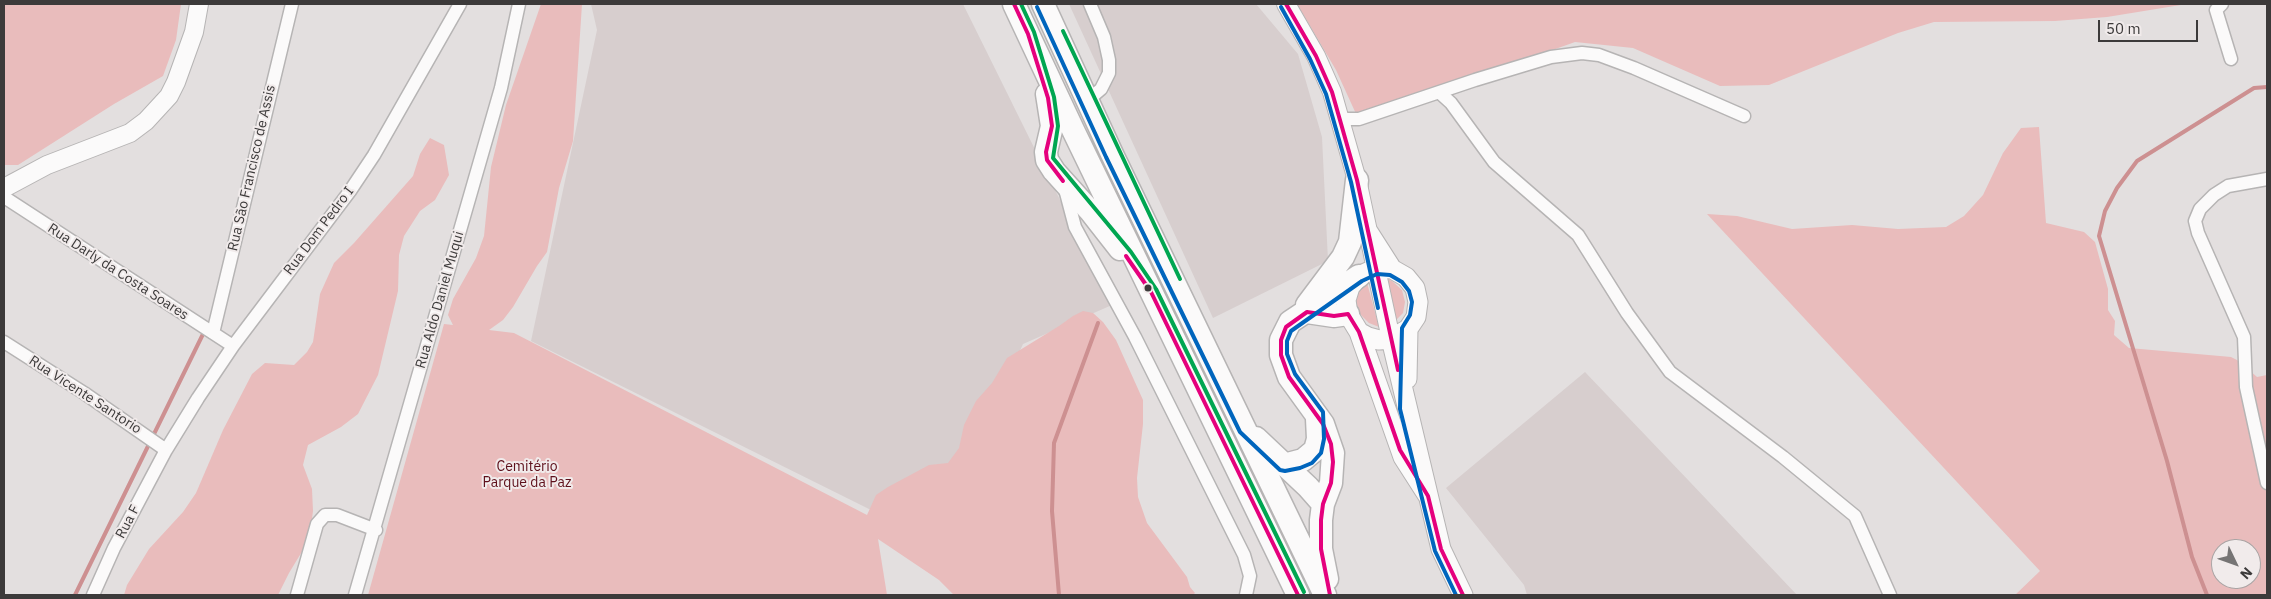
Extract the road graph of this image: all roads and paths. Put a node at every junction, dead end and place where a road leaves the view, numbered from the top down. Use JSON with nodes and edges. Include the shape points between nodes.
{"nodes":[{"id":1,"x":199,"y":4,"type":"edge"},
{"id":2,"x":292,"y":4,"type":"edge"},
{"id":3,"x":460,"y":4,"type":"edge"},
{"id":4,"x":519,"y":4,"type":"edge"},
{"id":5,"x":1014,"y":4,"type":"edge"},
{"id":6,"x":1043,"y":4,"type":"edge"},
{"id":7,"x":1090,"y":4,"type":"edge"},
{"id":8,"x":1286,"y":4,"type":"edge"},
{"id":9,"x":2222,"y":4,"type":"edge"},
{"id":10,"x":1028,"y":34,"type":"junction"},
{"id":11,"x":2230,"y":59,"type":"dead end"},
{"id":12,"x":1440,"y":93,"type":"junction"},
{"id":13,"x":1088,"y":100,"type":"junction"},
{"id":14,"x":1744,"y":116,"type":"dead end"},
{"id":15,"x":1340,"y":119,"type":"junction"},
{"id":16,"x":1074,"y":132,"type":"junction"},
{"id":17,"x":1050,"y":141,"type":"junction"},
{"id":18,"x":1112,"y":154,"type":"junction"},
{"id":19,"x":2267,"y":179,"type":"edge"},
{"id":20,"x":1356,"y":180,"type":"junction"},
{"id":21,"x":4,"y":188,"type":"edge"},
{"id":22,"x":4,"y":197,"type":"edge"},
{"id":23,"x":1083,"y":219,"type":"junction"},
{"id":24,"x":1369,"y":234,"type":"joint"},
{"id":25,"x":1376,"y":271,"type":"junction"},
{"id":26,"x":1151,"y":292,"type":"junction"},
{"id":27,"x":1302,"y":315,"type":"junction"},
{"id":28,"x":1353,"y":323,"type":"junction"},
{"id":29,"x":1408,"y":329,"type":"junction"},
{"id":30,"x":213,"y":333,"type":"junction"},
{"id":31,"x":1391,"y":339,"type":"junction"},
{"id":32,"x":4,"y":342,"type":"edge"},
{"id":33,"x":233,"y":346,"type":"junction"},
{"id":34,"x":1198,"y":389,"type":"junction"},
{"id":35,"x":1406,"y":408,"type":"junction"},
{"id":36,"x":1317,"y":415,"type":"junction"},
{"id":37,"x":1246,"y":429,"type":"junction"},
{"id":38,"x":166,"y":450,"type":"junction"},
{"id":39,"x":1284,"y":465,"type":"junction"},
{"id":40,"x":2267,"y":483,"type":"edge"},
{"id":41,"x":1428,"y":496,"type":"junction"},
{"id":42,"x":1322,"y":512,"type":"junction"},
{"id":43,"x":376,"y":530,"type":"junction"},
{"id":44,"x":1299,"y":539,"type":"junction"},
{"id":45,"x":93,"y":595,"type":"edge"},
{"id":46,"x":297,"y":595,"type":"edge"},
{"id":47,"x":355,"y":595,"type":"edge"},
{"id":48,"x":1246,"y":595,"type":"edge"},
{"id":49,"x":1298,"y":595,"type":"edge"},
{"id":50,"x":1325,"y":595,"type":"edge"},
{"id":51,"x":1330,"y":595,"type":"edge"},
{"id":52,"x":1462,"y":595,"type":"edge"},
{"id":53,"x":1890,"y":595,"type":"edge"}],
"edges":[{"from":1,"to":21,"type":"main road","via":[[194,32],[176,82],[169,96],[146,121],[130,133],[47,165]]},
{"from":2,"to":30,"type":"street","name":"Rua São Francisco de Assis"},
{"from":3,"to":33,"type":"street","name":"Rua Dom Pedro I","via":[[374,155]]},
{"from":4,"to":43,"type":"street","name":"Rua Aldo Daniel Muqui","via":[[501,88]]},
{"from":5,"to":10,"type":"highway"},
{"from":6,"to":13,"type":"highway"},
{"from":7,"to":13,"type":"street","via":[[1104,37],[1109,73],[1101,89]]},
{"from":8,"to":15,"type":"main road","via":[[1316,56]]},
{"from":9,"to":11,"type":"street","via":[[2216,10]]},
{"from":10,"to":16,"type":"highway"},
{"from":10,"to":17,"type":"highway","via":[[1048,98],[1052,118]]},
{"from":12,"to":14,"type":"street","via":[[1551,57],[1599,54]]},
{"from":12,"to":15,"type":"street","via":[[1359,119]]},
{"from":12,"to":53,"type":"street","via":[[1494,162],[1578,235],[1627,313],[1670,372],[1855,516]]},
{"from":13,"to":18,"type":"highway"},
{"from":15,"to":20,"type":"main road"},
{"from":16,"to":17,"type":"highway","via":[[1063,131]]},
{"from":16,"to":18,"type":"highway","via":[[1087,135]]},
{"from":16,"to":26,"type":"highway"},
{"from":17,"to":23,"type":"highway","via":[[1047,160],[1063,181]]},
{"from":18,"to":37,"type":"highway"},
{"from":19,"to":40,"type":"street","via":[[2228,186],[2214,194],[2200,209],[2195,221],[2244,337],[2246,387]]},
{"from":20,"to":24,"type":"main road"},
{"from":20,"to":27,"type":"highway","via":[[1351,234],[1344,257]]},
{"from":22,"to":30,"type":"street","name":"Rua Darly da Costa Soares"},
{"from":23,"to":26,"type":"highway","via":[[1126,256]]},
{"from":23,"to":48,"type":"street","via":[[1135,337],[1244,555],[1250,576]]},
{"from":24,"to":25,"type":"main road"},
{"from":25,"to":27,"type":"highway"},
{"from":25,"to":28,"type":"main road","via":[[1350,287],[1346,300]]},
{"from":25,"to":29,"type":"main road","via":[[1406,277],[1415,288],[1418,302],[1416,317]]},
{"from":25,"to":31,"type":"main road"},
{"from":26,"to":34,"type":"highway"},
{"from":27,"to":28,"type":"highway","via":[[1334,316]]},
{"from":27,"to":36,"type":"highway","via":[[1286,327],[1281,340],[1281,355],[1289,377]]},
{"from":28,"to":31,"type":"main road","via":[[1368,338]]},
{"from":28,"to":41,"type":"main road","via":[[1400,450]]},
{"from":29,"to":31,"type":"main road"},
{"from":29,"to":35,"type":"main road"},
{"from":30,"to":33,"type":"street","name":"Rua Darly da Costa Soares"},
{"from":31,"to":35,"type":"main road"},
{"from":32,"to":38,"type":"street","name":"Rua Vicente Santorio"},
{"from":33,"to":38,"type":"street","name":"Rua Dom Pedro I"},
{"from":34,"to":44,"type":"highway","via":[[1214,403],[1280,534],[1288,539]]},
{"from":34,"to":49,"type":"highway"},
{"from":35,"to":41,"type":"main road"},
{"from":36,"to":39,"type":"highway","via":[[1315,450],[1303,460]]},
{"from":36,"to":42,"type":"highway","via":[[1328,433],[1333,453],[1332,483]]},
{"from":37,"to":39,"type":"highway"},
{"from":37,"to":44,"type":"highway"},
{"from":38,"to":45,"type":"street","name":"Rua F"},
{"from":39,"to":42,"type":"highway","via":[[1308,486]]},
{"from":41,"to":52,"type":"main road","via":[[1441,549]]},
{"from":42,"to":44,"type":"highway"},
{"from":42,"to":51,"type":"highway","via":[[1321,549]]},
{"from":43,"to":46,"type":"street","via":[[337,515],[325,515],[316,524]]},
{"from":43,"to":47,"type":"street","name":"Rua Aldo Daniel Muqui"},
{"from":44,"to":50,"type":"highway"}]}
